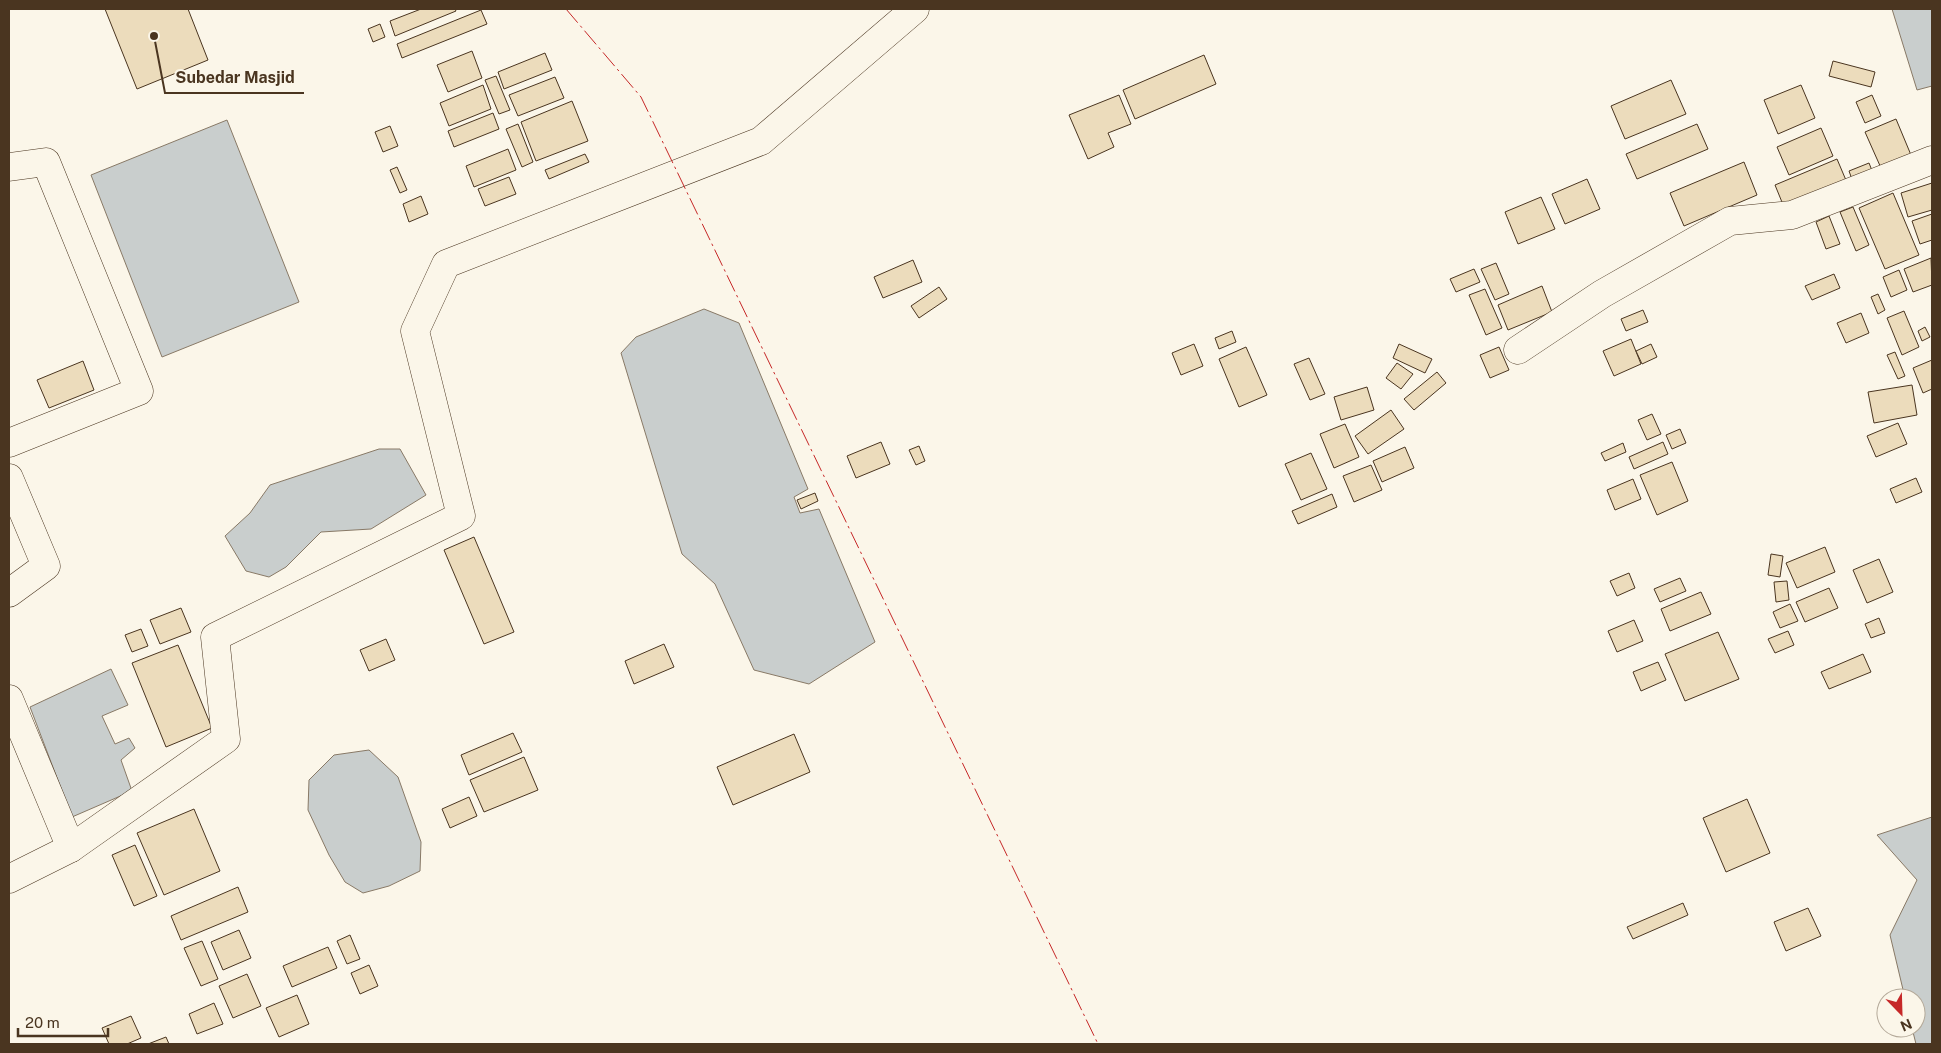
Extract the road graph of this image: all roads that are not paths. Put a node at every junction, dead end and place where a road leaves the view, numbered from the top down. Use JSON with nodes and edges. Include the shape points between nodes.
{"nodes":[{"id":1,"x":915,"y":9,"type":"edge"},
{"id":2,"x":1932,"y":160,"type":"edge"},
{"id":3,"x":9,"y":167,"type":"edge"},
{"id":4,"x":1518,"y":350,"type":"dead end"},
{"id":5,"x":9,"y":444,"type":"edge"},
{"id":6,"x":9,"y":478,"type":"edge"},
{"id":7,"x":9,"y":593,"type":"edge"},
{"id":8,"x":9,"y":699,"type":"edge"},
{"id":9,"x":72,"y":848,"type":"junction"},
{"id":10,"x":9,"y":879,"type":"edge"}],
"edges":[{"from":1,"to":9,"type":"street","via":[[761,141],[446,264],[415,331],[461,516],[214,637],[226,739]]},
{"from":2,"to":4,"type":"street","via":[[1792,215],[1730,220],[1602,294]]},
{"from":3,"to":5,"type":"street","via":[[46,162],[140,391]]},
{"from":6,"to":7,"type":"street","via":[[46,566]]},
{"from":8,"to":9,"type":"street"},
{"from":9,"to":10,"type":"street"}]}
